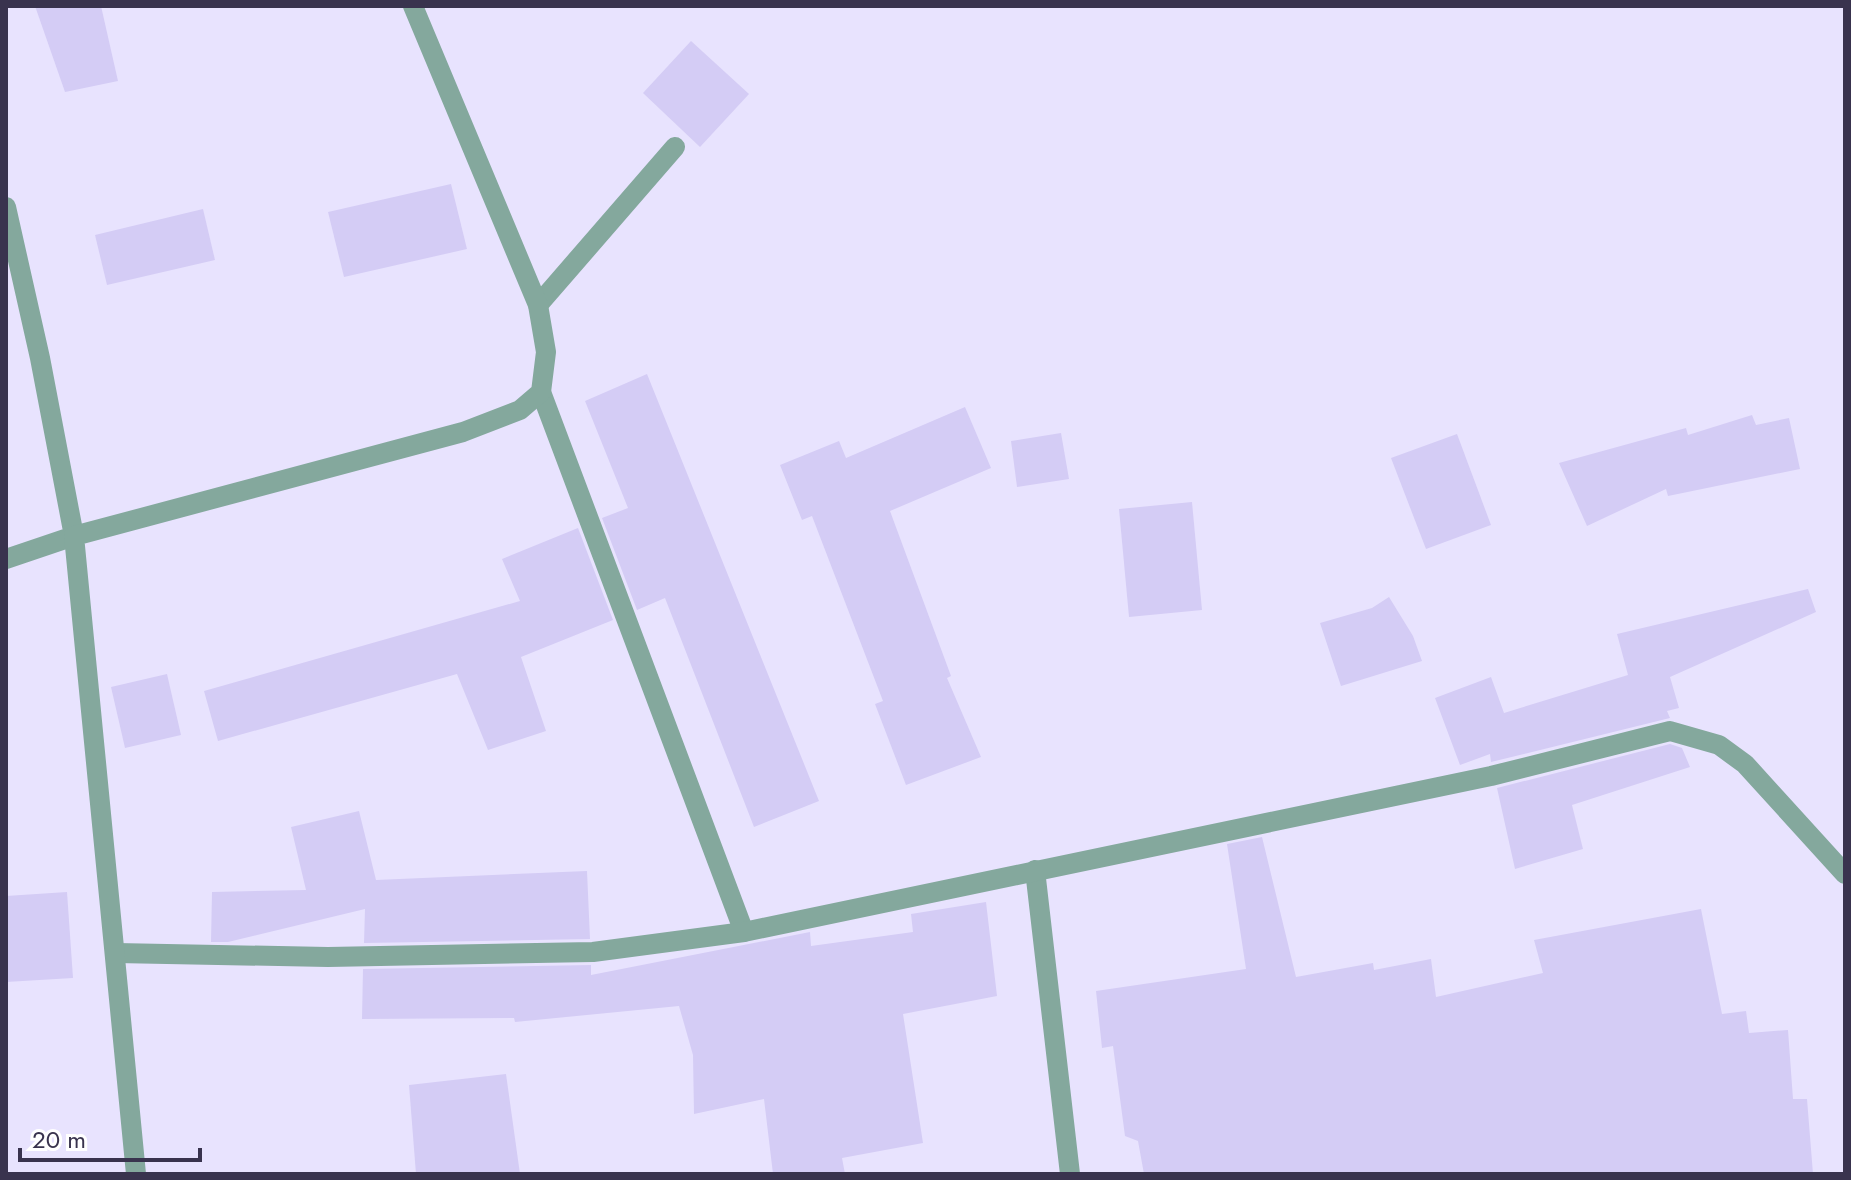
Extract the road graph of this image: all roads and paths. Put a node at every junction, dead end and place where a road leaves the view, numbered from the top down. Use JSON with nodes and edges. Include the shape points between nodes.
{"nodes":[{"id":1,"x":413,"y":6,"type":"edge"},
{"id":2,"x":675,"y":147,"type":"dead end"},
{"id":3,"x":6,"y":207,"type":"edge"},
{"id":4,"x":538,"y":305,"type":"junction"},
{"id":5,"x":541,"y":392,"type":"junction"},
{"id":6,"x":74,"y":536,"type":"junction"},
{"id":7,"x":6,"y":559,"type":"edge"},
{"id":8,"x":1035,"y":870,"type":"junction"},
{"id":9,"x":1845,"y":874,"type":"edge"},
{"id":10,"x":744,"y":932,"type":"junction"},
{"id":11,"x":116,"y":953,"type":"junction"},
{"id":12,"x":136,"y":1174,"type":"edge"},
{"id":13,"x":1070,"y":1174,"type":"edge"}],
"edges":[{"from":1,"to":4,"type":"street"},
{"from":2,"to":4,"type":"street"},
{"from":3,"to":6,"type":"street"},
{"from":4,"to":5,"type":"street","via":[[546,352]]},
{"from":5,"to":6,"type":"street","via":[[520,410],[463,432]]},
{"from":5,"to":10,"type":"street"},
{"from":6,"to":7,"type":"street"},
{"from":6,"to":11,"type":"street"},
{"from":8,"to":9,"type":"street","via":[[1491,776],[1670,731],[1719,745],[1745,764]]},
{"from":8,"to":10,"type":"street"},
{"from":8,"to":13,"type":"street"},
{"from":10,"to":11,"type":"street","via":[[593,952],[328,957]]},
{"from":11,"to":12,"type":"street"}]}
